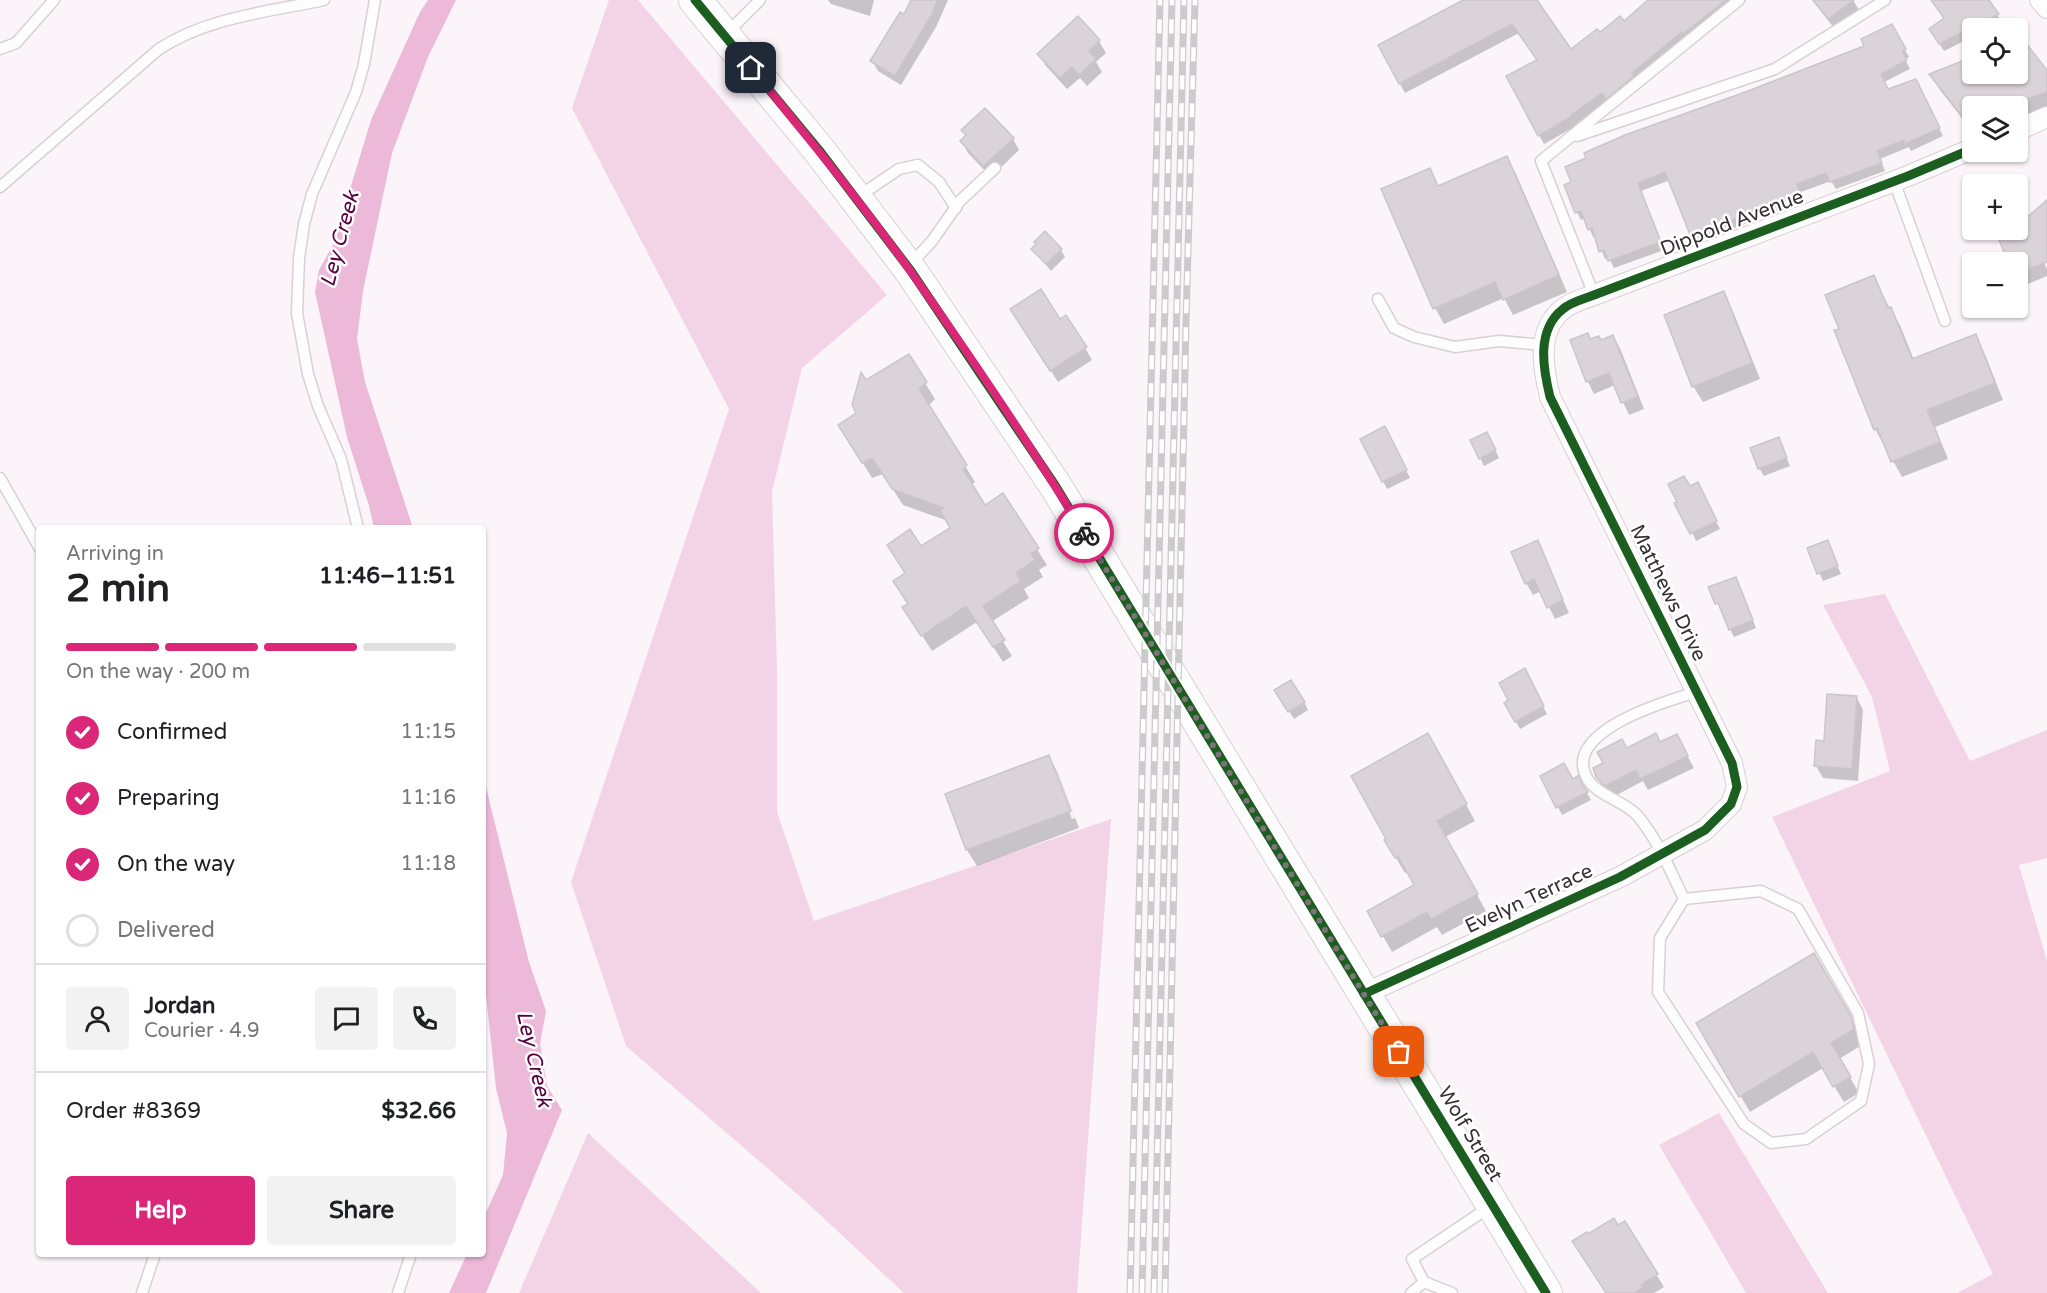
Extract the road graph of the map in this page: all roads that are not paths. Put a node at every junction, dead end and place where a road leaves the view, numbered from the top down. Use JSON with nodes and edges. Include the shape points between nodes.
{"nodes":[{"id":1,"x":54,"y":0,"type":"edge"},
{"id":2,"x":324,"y":0,"type":"edge"},
{"id":3,"x":375,"y":0,"type":"edge"},
{"id":4,"x":695,"y":0,"type":"edge"},
{"id":5,"x":760,"y":0,"type":"edge"},
{"id":6,"x":1739,"y":0,"type":"edge"},
{"id":7,"x":1885,"y":0,"type":"edge"},
{"id":8,"x":2040,"y":0,"type":"edge"},
{"id":9,"x":2047,"y":8,"type":"edge"},
{"id":10,"x":724,"y":35,"type":"junction"},
{"id":11,"x":0,"y":49,"type":"edge"},
{"id":12,"x":2047,"y":117,"type":"edge"},
{"id":13,"x":2028,"y":126,"type":"edge"},
{"id":14,"x":1570,"y":138,"type":"junction"},
{"id":15,"x":1962,"y":152,"type":"edge"},
{"id":16,"x":995,"y":168,"type":"dead end"},
{"id":17,"x":1894,"y":181,"type":"junction"},
{"id":18,"x":0,"y":187,"type":"edge"},
{"id":19,"x":855,"y":198,"type":"junction"},
{"id":20,"x":956,"y":207,"type":"junction"},
{"id":21,"x":908,"y":267,"type":"junction"},
{"id":22,"x":1594,"y":295,"type":"junction"},
{"id":23,"x":1378,"y":298,"type":"dead end"},
{"id":24,"x":1945,"y":321,"type":"dead end"},
{"id":25,"x":1544,"y":345,"type":"junction"},
{"id":26,"x":1543,"y":366,"type":"joint"},
{"id":27,"x":0,"y":478,"type":"edge"},
{"id":28,"x":357,"y":525,"type":"edge"},
{"id":29,"x":36,"y":542,"type":"edge"},
{"id":30,"x":1697,"y":692,"type":"junction"},
{"id":31,"x":1705,"y":830,"type":"joint"},
{"id":32,"x":1663,"y":853,"type":"junction"},
{"id":33,"x":1684,"y":899,"type":"junction"},
{"id":34,"x":1364,"y":994,"type":"junction"},
{"id":35,"x":1492,"y":1205,"type":"junction"},
{"id":36,"x":153,"y":1257,"type":"edge"},
{"id":37,"x":410,"y":1257,"type":"edge"},
{"id":38,"x":1424,"y":1282,"type":"junction"},
{"id":39,"x":142,"y":1293,"type":"edge"},
{"id":40,"x":398,"y":1293,"type":"edge"},
{"id":41,"x":1411,"y":1293,"type":"edge"},
{"id":42,"x":1452,"y":1293,"type":"edge"},
{"id":43,"x":1546,"y":1293,"type":"edge"}],
"edges":[{"from":1,"to":11,"type":"lane","via":[[16,43]]},
{"from":2,"to":18,"type":"lane","via":[[216,22],[179,36],[159,48]]},
{"from":3,"to":28,"type":"lane","via":[[356,92],[312,194],[304,224],[297,313],[308,374],[341,459]]},
{"from":4,"to":10,"type":"main road","name":"Wolf Street"},
{"from":5,"to":10,"type":"lane"},
{"from":6,"to":14,"type":"lane"},
{"from":7,"to":14,"type":"lane","via":[[1775,69]]},
{"from":8,"to":9,"type":"street"},
{"from":10,"to":19,"type":"main road","name":"Wolf Street"},
{"from":12,"to":13,"type":"street"},
{"from":14,"to":22,"type":"lane","via":[[1541,161]]},
{"from":15,"to":17,"type":"street","name":"Dippold Avenue"},
{"from":16,"to":20,"type":"lane"},
{"from":17,"to":22,"type":"street","name":"Dippold Avenue"},
{"from":17,"to":24,"type":"lane"},
{"from":19,"to":20,"type":"lane","via":[[899,169],[918,165],[939,182]]},
{"from":19,"to":21,"type":"main road","name":"Wolf Street"},
{"from":20,"to":21,"type":"lane"},
{"from":21,"to":34,"type":"main road","name":"Wolf Street","via":[[1055,485]]},
{"from":22,"to":25,"type":"street","name":"Dippold Avenue","via":[[1564,308],[1551,323]]},
{"from":23,"to":25,"type":"lane","via":[[1394,328],[1414,337],[1455,346],[1498,341]]},
{"from":25,"to":26,"type":"street","name":"Dippold Avenue"},
{"from":26,"to":30,"type":"street","name":"Matthews Drive","via":[[1550,397]]},
{"from":27,"to":29,"type":"lane"},
{"from":30,"to":31,"type":"street","name":"Matthews Drive","via":[[1732,763],[1737,787],[1731,804]]},
{"from":30,"to":32,"type":"lane","via":[[1652,705],[1602,732],[1587,746],[1582,767],[1590,783],[1636,814]]},
{"from":31,"to":32,"type":"street","name":"Evelyn Terrace"},
{"from":32,"to":33,"type":"lane"},
{"from":32,"to":34,"type":"street","name":"Evelyn Terrace","via":[[1620,877]]},
{"from":33,"to":33,"type":"lane","via":[[1660,938],[1658,992],[1744,1124],[1770,1143],[1806,1139],[1861,1101],[1869,1064],[1858,1013],[1798,909],[1761,891]]},
{"from":34,"to":35,"type":"main road","name":"Wolf Street"},
{"from":35,"to":38,"type":"lane","via":[[1412,1259]]},
{"from":35,"to":43,"type":"main road","name":"Wolf Street"},
{"from":36,"to":39,"type":"lane"},
{"from":37,"to":40,"type":"lane"},
{"from":38,"to":41,"type":"lane"},
{"from":38,"to":42,"type":"lane"}]}
